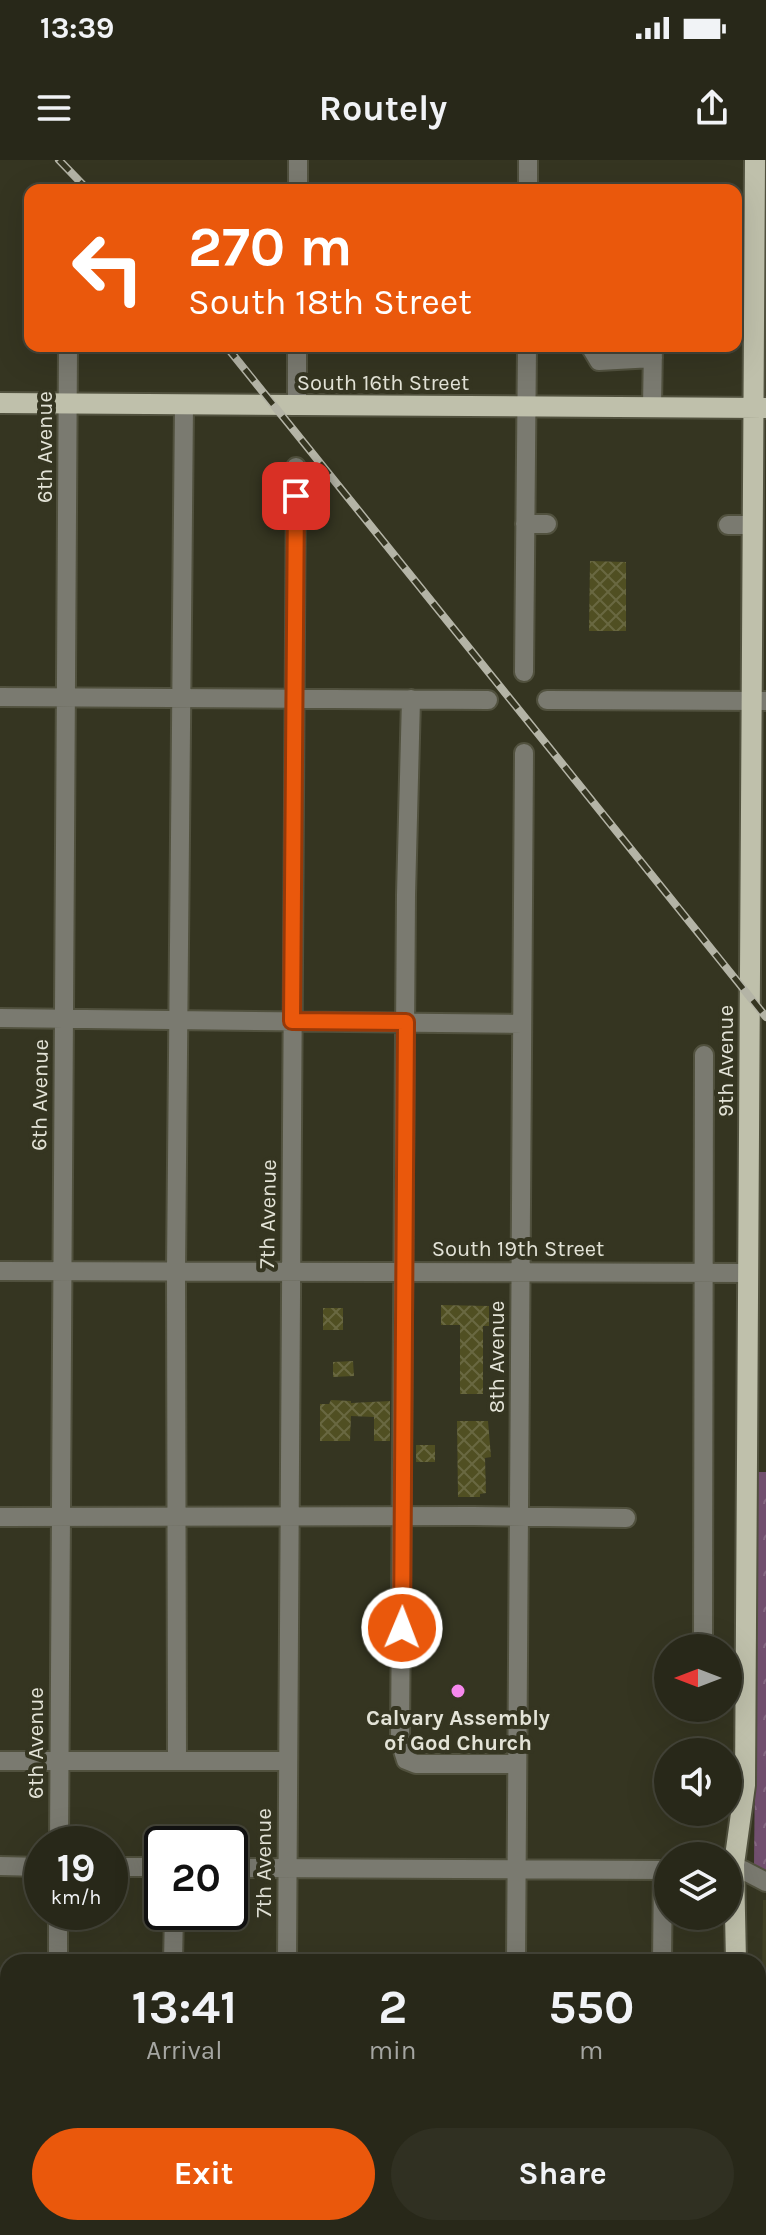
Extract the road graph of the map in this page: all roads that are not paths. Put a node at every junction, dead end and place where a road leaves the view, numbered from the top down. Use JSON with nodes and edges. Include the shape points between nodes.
{"nodes":[{"id":1,"x":298,"y":160,"type":"edge"},
{"id":2,"x":528,"y":160,"type":"edge"},
{"id":3,"x":755,"y":160,"type":"edge"},
{"id":4,"x":298,"y":184,"type":"edge"},
{"id":5,"x":528,"y":184,"type":"edge"},
{"id":6,"x":760,"y":347,"type":"edge"},
{"id":7,"x":68,"y":352,"type":"edge"},
{"id":8,"x":297,"y":352,"type":"edge"},
{"id":9,"x":527,"y":352,"type":"edge"},
{"id":10,"x":594,"y":352,"type":"edge"},
{"id":11,"x":653,"y":352,"type":"edge"},
{"id":12,"x":0,"y":403,"type":"edge"},
{"id":13,"x":68,"y":404,"type":"junction"},
{"id":14,"x":184,"y":404,"type":"junction"},
{"id":15,"x":297,"y":405,"type":"junction"},
{"id":16,"x":526,"y":407,"type":"junction"},
{"id":17,"x":652,"y":407,"type":"junction"},
{"id":18,"x":760,"y":408,"type":"edge"},
{"id":19,"x":296,"y":467,"type":"dead end"},
{"id":20,"x":525,"y":524,"type":"junction"},
{"id":21,"x":547,"y":524,"type":"dead end"},
{"id":22,"x":728,"y":525,"type":"dead end"},
{"id":23,"x":753,"y":525,"type":"junction"},
{"id":24,"x":524,"y":672,"type":"dead end"},
{"id":25,"x":0,"y":697,"type":"edge"},
{"id":26,"x":66,"y":697,"type":"junction"},
{"id":27,"x":181,"y":698,"type":"junction"},
{"id":28,"x":295,"y":699,"type":"junction"},
{"id":29,"x":411,"y":699,"type":"junction"},
{"id":30,"x":488,"y":700,"type":"dead end"},
{"id":31,"x":547,"y":700,"type":"dead end"},
{"id":32,"x":759,"y":701,"type":"edge"},
{"id":33,"x":524,"y":753,"type":"dead end"},
{"id":34,"x":0,"y":1018,"type":"edge"},
{"id":35,"x":64,"y":1019,"type":"junction"},
{"id":36,"x":179,"y":1020,"type":"junction"},
{"id":37,"x":292,"y":1021,"type":"junction"},
{"id":38,"x":406,"y":1022,"type":"junction"},
{"id":39,"x":522,"y":1024,"type":"junction"},
{"id":40,"x":704,"y":1055,"type":"dead end"},
{"id":41,"x":0,"y":1271,"type":"edge"},
{"id":42,"x":61,"y":1271,"type":"junction"},
{"id":43,"x":176,"y":1271,"type":"junction"},
{"id":44,"x":404,"y":1272,"type":"junction"},
{"id":45,"x":290,"y":1273,"type":"junction"},
{"id":46,"x":520,"y":1273,"type":"junction"},
{"id":47,"x":703,"y":1273,"type":"junction"},
{"id":48,"x":748,"y":1273,"type":"junction"},
{"id":49,"x":176,"y":1516,"type":"junction"},
{"id":50,"x":289,"y":1516,"type":"junction"},
{"id":51,"x":403,"y":1516,"type":"junction"},
{"id":52,"x":0,"y":1517,"type":"edge"},
{"id":53,"x":60,"y":1517,"type":"junction"},
{"id":54,"x":519,"y":1517,"type":"junction"},
{"id":55,"x":626,"y":1518,"type":"dead end"},
{"id":56,"x":703,"y":1634,"type":"edge"},
{"id":57,"x":738,"y":1634,"type":"edge"},
{"id":58,"x":741,"y":1722,"type":"edge"},
{"id":59,"x":59,"y":1760,"type":"junction"},
{"id":60,"x":0,"y":1761,"type":"edge"},
{"id":61,"x":177,"y":1761,"type":"junction"},
{"id":62,"x":288,"y":1761,"type":"junction"},
{"id":63,"x":517,"y":1764,"type":"junction"},
{"id":64,"x":59,"y":1826,"type":"edge"},
{"id":65,"x":736,"y":1842,"type":"edge"},
{"id":66,"x":0,"y":1866,"type":"edge"},
{"id":67,"x":24,"y":1867,"type":"edge"},
{"id":68,"x":248,"y":1868,"type":"edge"},
{"id":69,"x":287,"y":1868,"type":"junction"},
{"id":70,"x":516,"y":1869,"type":"junction"},
{"id":71,"x":654,"y":1870,"type":"edge"},
{"id":72,"x":742,"y":1870,"type":"edge"},
{"id":73,"x":766,"y":1882,"type":"edge"},
{"id":74,"x":58,"y":1930,"type":"edge"},
{"id":75,"x":174,"y":1930,"type":"edge"},
{"id":76,"x":663,"y":1930,"type":"edge"},
{"id":77,"x":734,"y":1930,"type":"edge"},
{"id":78,"x":58,"y":1954,"type":"edge"},
{"id":79,"x":173,"y":1954,"type":"edge"},
{"id":80,"x":287,"y":1954,"type":"edge"},
{"id":81,"x":516,"y":1954,"type":"edge"},
{"id":82,"x":662,"y":1954,"type":"edge"},
{"id":83,"x":736,"y":1954,"type":"edge"}],
"edges":[{"from":1,"to":4,"type":"street"},
{"from":2,"to":5,"type":"street"},
{"from":3,"to":6,"type":"main road","name":"9th Avenue"},
{"from":6,"to":18,"type":"main road","name":"9th Avenue"},
{"from":7,"to":13,"type":"street","name":"6th Avenue"},
{"from":8,"to":15,"type":"street"},
{"from":9,"to":16,"type":"street"},
{"from":10,"to":11,"type":"street","via":[[599,361]]},
{"from":11,"to":17,"type":"street"},
{"from":12,"to":13,"type":"main road","name":"South 16th Street"},
{"from":13,"to":14,"type":"main road","name":"South 16th Street"},
{"from":13,"to":26,"type":"street","name":"6th Avenue"},
{"from":14,"to":15,"type":"main road","name":"South 16th Street"},
{"from":14,"to":27,"type":"street"},
{"from":15,"to":16,"type":"main road","name":"South 16th Street"},
{"from":16,"to":17,"type":"main road","name":"South 16th Street"},
{"from":16,"to":20,"type":"street"},
{"from":17,"to":18,"type":"main road","name":"South 16th Street"},
{"from":18,"to":23,"type":"main road","name":"9th Avenue"},
{"from":19,"to":28,"type":"street","name":"7th Avenue"},
{"from":20,"to":21,"type":"street"},
{"from":20,"to":24,"type":"street"},
{"from":22,"to":23,"type":"street"},
{"from":23,"to":32,"type":"main road","name":"9th Avenue"},
{"from":25,"to":26,"type":"street"},
{"from":26,"to":27,"type":"street"},
{"from":26,"to":35,"type":"street","name":"6th Avenue"},
{"from":27,"to":28,"type":"street"},
{"from":27,"to":36,"type":"street"},
{"from":28,"to":29,"type":"street"},
{"from":28,"to":37,"type":"street","name":"7th Avenue"},
{"from":29,"to":30,"type":"street"},
{"from":29,"to":38,"type":"street"},
{"from":31,"to":32,"type":"street"},
{"from":32,"to":48,"type":"main road","name":"9th Avenue"},
{"from":33,"to":39,"type":"street","name":"8th Avenue"},
{"from":34,"to":35,"type":"street"},
{"from":35,"to":36,"type":"street"},
{"from":35,"to":42,"type":"street","name":"6th Avenue"},
{"from":36,"to":37,"type":"street"},
{"from":36,"to":43,"type":"street"},
{"from":37,"to":38,"type":"street"},
{"from":37,"to":45,"type":"street","name":"7th Avenue"},
{"from":38,"to":39,"type":"street"},
{"from":38,"to":44,"type":"street"},
{"from":39,"to":46,"type":"street","name":"8th Avenue"},
{"from":40,"to":47,"type":"street"},
{"from":41,"to":42,"type":"street","name":"South 19th Street"},
{"from":42,"to":43,"type":"street","name":"South 19th Street"},
{"from":42,"to":53,"type":"street","name":"6th Avenue"},
{"from":43,"to":45,"type":"street","name":"South 19th Street"},
{"from":43,"to":49,"type":"street"},
{"from":44,"to":45,"type":"street","name":"South 19th Street"},
{"from":44,"to":46,"type":"street","name":"South 19th Street"},
{"from":44,"to":51,"type":"street"},
{"from":45,"to":50,"type":"street","name":"7th Avenue"},
{"from":46,"to":47,"type":"street","name":"South 19th Street"},
{"from":46,"to":54,"type":"street","name":"8th Avenue"},
{"from":47,"to":48,"type":"street","name":"South 19th Street"},
{"from":47,"to":56,"type":"street"},
{"from":48,"to":57,"type":"main road","name":"9th Avenue"},
{"from":49,"to":50,"type":"street"},
{"from":49,"to":53,"type":"street"},
{"from":49,"to":61,"type":"street"},
{"from":50,"to":51,"type":"street"},
{"from":50,"to":62,"type":"street","name":"7th Avenue"},
{"from":51,"to":54,"type":"street"},
{"from":51,"to":63,"type":"street","via":[[401,1751],[416,1764]]},
{"from":52,"to":53,"type":"street"},
{"from":53,"to":59,"type":"street","name":"6th Avenue"},
{"from":54,"to":55,"type":"street"},
{"from":54,"to":63,"type":"street","name":"8th Avenue"},
{"from":58,"to":65,"type":"main road","name":"9th Avenue","via":[[745,1785]]},
{"from":59,"to":60,"type":"street"},
{"from":59,"to":61,"type":"street"},
{"from":59,"to":64,"type":"street","name":"6th Avenue"},
{"from":61,"to":62,"type":"street"},
{"from":62,"to":69,"type":"street","name":"7th Avenue"},
{"from":63,"to":70,"type":"street","name":"8th Avenue"},
{"from":66,"to":67,"type":"street"},
{"from":68,"to":69,"type":"street"},
{"from":69,"to":70,"type":"street"},
{"from":69,"to":80,"type":"street","name":"7th Avenue"},
{"from":70,"to":71,"type":"street"},
{"from":70,"to":81,"type":"street","name":"8th Avenue"},
{"from":72,"to":73,"type":"street"},
{"from":74,"to":78,"type":"street"},
{"from":75,"to":79,"type":"street"},
{"from":76,"to":82,"type":"street"},
{"from":77,"to":83,"type":"main road","name":"9th Avenue"}]}
